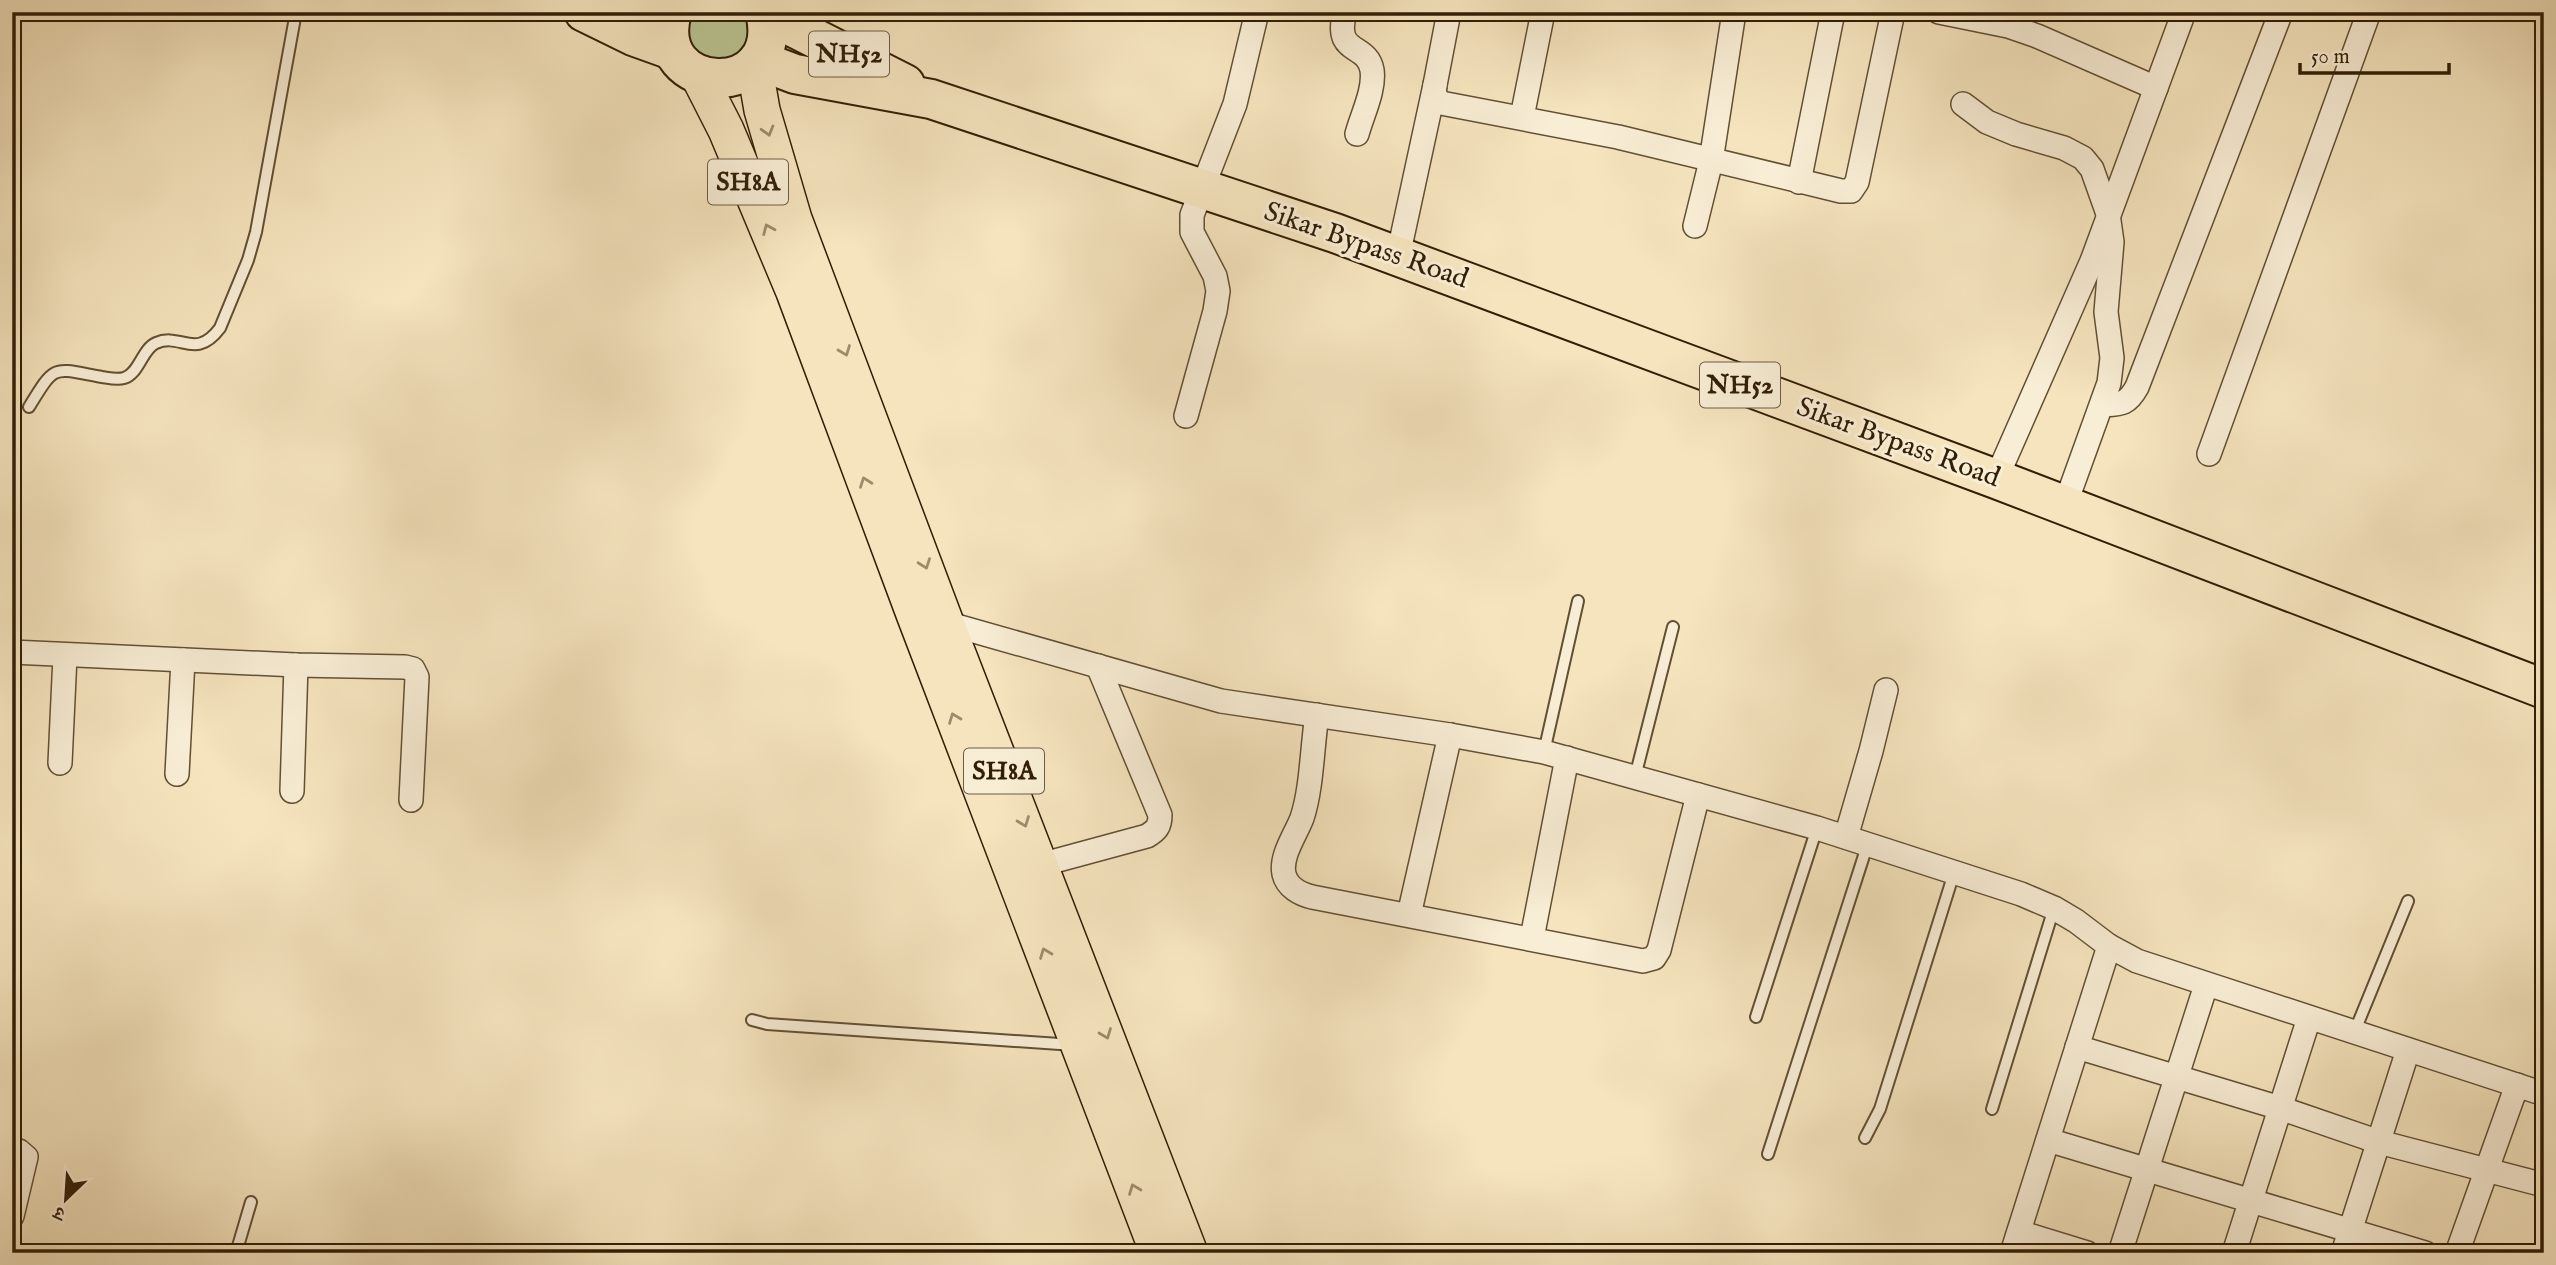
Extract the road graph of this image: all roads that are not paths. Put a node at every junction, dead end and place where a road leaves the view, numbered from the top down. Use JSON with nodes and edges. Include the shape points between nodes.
{"nodes":[{"id":1,"x":296,"y":12,"type":"edge"},
{"id":2,"x":584,"y":12,"type":"edge"},
{"id":3,"x":672,"y":12,"type":"edge"},
{"id":4,"x":1257,"y":12,"type":"edge"},
{"id":5,"x":1345,"y":12,"type":"edge"},
{"id":6,"x":1449,"y":12,"type":"edge"},
{"id":7,"x":1543,"y":12,"type":"edge"},
{"id":8,"x":1734,"y":12,"type":"edge"},
{"id":9,"x":1833,"y":12,"type":"edge"},
{"id":10,"x":1893,"y":12,"type":"edge"},
{"id":11,"x":1939,"y":12,"type":"edge"},
{"id":12,"x":2184,"y":12,"type":"edge"},
{"id":13,"x":2281,"y":12,"type":"edge"},
{"id":14,"x":2369,"y":12,"type":"edge"},
{"id":15,"x":773,"y":15,"type":"edge"},
{"id":16,"x":756,"y":62,"type":"junction"},
{"id":17,"x":685,"y":63,"type":"junction"},
{"id":18,"x":1435,"y":85,"type":"junction"},
{"id":19,"x":2156,"y":88,"type":"junction"},
{"id":20,"x":931,"y":99,"type":"junction"},
{"id":21,"x":1963,"y":104,"type":"dead end"},
{"id":22,"x":1522,"y":117,"type":"junction"},
{"id":23,"x":1357,"y":134,"type":"dead end"},
{"id":24,"x":1711,"y":161,"type":"junction"},
{"id":25,"x":1799,"y":182,"type":"junction"},
{"id":26,"x":1200,"y":189,"type":"junction"},
{"id":27,"x":2108,"y":214,"type":"junction"},
{"id":28,"x":1695,"y":226,"type":"dead end"},
{"id":29,"x":1398,"y":257,"type":"junction"},
{"id":30,"x":2102,"y":405,"type":"junction"},
{"id":31,"x":29,"y":407,"type":"dead end"},
{"id":32,"x":1186,"y":416,"type":"dead end"},
{"id":33,"x":2209,"y":454,"type":"dead end"},
{"id":34,"x":1996,"y":479,"type":"junction"},
{"id":35,"x":2065,"y":505,"type":"junction"},
{"id":36,"x":1578,"y":601,"type":"dead end"},
{"id":37,"x":946,"y":623,"type":"junction"},
{"id":38,"x":1673,"y":627,"type":"dead end"},
{"id":39,"x":12,"y":652,"type":"edge"},
{"id":40,"x":65,"y":656,"type":"junction"},
{"id":41,"x":183,"y":660,"type":"junction"},
{"id":42,"x":296,"y":665,"type":"junction"},
{"id":43,"x":1098,"y":666,"type":"junction"},
{"id":44,"x":2544,"y":689,"type":"edge"},
{"id":45,"x":1886,"y":690,"type":"dead end"},
{"id":46,"x":1317,"y":715,"type":"junction"},
{"id":47,"x":1450,"y":735,"type":"junction"},
{"id":48,"x":1544,"y":752,"type":"junction"},
{"id":49,"x":1567,"y":758,"type":"junction"},
{"id":50,"x":60,"y":763,"type":"dead end"},
{"id":51,"x":177,"y":774,"type":"dead end"},
{"id":52,"x":1635,"y":776,"type":"junction"},
{"id":53,"x":292,"y":791,"type":"dead end"},
{"id":54,"x":1698,"y":795,"type":"junction"},
{"id":55,"x":411,"y":800,"type":"dead end"},
{"id":56,"x":1817,"y":828,"type":"junction"},
{"id":57,"x":1857,"y":840,"type":"junction"},
{"id":58,"x":1040,"y":864,"type":"junction"},
{"id":59,"x":1954,"y":873,"type":"junction"},
{"id":60,"x":2408,"y":901,"type":"dead end"},
{"id":61,"x":2054,"y":908,"type":"junction"},
{"id":62,"x":1409,"y":915,"type":"junction"},
{"id":63,"x":1532,"y":938,"type":"junction"},
{"id":64,"x":2109,"y":946,"type":"junction"},
{"id":65,"x":2206,"y":985,"type":"junction"},
{"id":66,"x":1756,"y":1017,"type":"dead end"},
{"id":67,"x":2309,"y":1018,"type":"junction"},
{"id":68,"x":752,"y":1020,"type":"dead end"},
{"id":69,"x":2354,"y":1033,"type":"junction"},
{"id":70,"x":1080,"y":1046,"type":"junction"},
{"id":71,"x":2077,"y":1047,"type":"junction"},
{"id":72,"x":2408,"y":1050,"type":"junction"},
{"id":73,"x":2177,"y":1077,"type":"junction"},
{"id":74,"x":2516,"y":1085,"type":"junction"},
{"id":75,"x":2544,"y":1094,"type":"edge"},
{"id":76,"x":2280,"y":1108,"type":"junction"},
{"id":77,"x":1992,"y":1110,"type":"dead end"},
{"id":78,"x":1865,"y":1138,"type":"dead end"},
{"id":79,"x":2048,"y":1140,"type":"junction"},
{"id":80,"x":2379,"y":1142,"type":"junction"},
{"id":81,"x":12,"y":1149,"type":"edge"},
{"id":82,"x":1768,"y":1154,"type":"dead end"},
{"id":83,"x":2148,"y":1169,"type":"junction"},
{"id":84,"x":2486,"y":1170,"type":"junction"},
{"id":85,"x":2544,"y":1185,"type":"edge"},
{"id":86,"x":2251,"y":1200,"type":"junction"},
{"id":87,"x":251,"y":1202,"type":"dead end"},
{"id":88,"x":12,"y":1216,"type":"edge"},
{"id":89,"x":2350,"y":1230,"type":"junction"},
{"id":90,"x":2016,"y":1242,"type":"edge"},
{"id":91,"x":236,"y":1253,"type":"edge"},
{"id":92,"x":1158,"y":1253,"type":"edge"},
{"id":93,"x":1190,"y":1253,"type":"edge"},
{"id":94,"x":2087,"y":1253,"type":"edge"},
{"id":95,"x":2120,"y":1253,"type":"edge"},
{"id":96,"x":2234,"y":1253,"type":"edge"},
{"id":97,"x":2343,"y":1253,"type":"edge"},
{"id":98,"x":2425,"y":1253,"type":"edge"},
{"id":99,"x":2457,"y":1253,"type":"edge"}],
"edges":[{"from":1,"to":31,"type":"lane","via":[[256,232],[220,328],[202,344],[153,344],[125,378],[53,372]]},
{"from":2,"to":17,"type":"highway"},
{"from":3,"to":17,"type":"highway","via":[[668,26]]},
{"from":4,"to":26,"type":"street","via":[[1235,104]]},
{"from":5,"to":23,"type":"street","via":[[1341,32],[1345,42],[1368,59],[1372,71]]},
{"from":6,"to":18,"type":"street"},
{"from":7,"to":22,"type":"street"},
{"from":8,"to":24,"type":"street"},
{"from":9,"to":25,"type":"street"},
{"from":10,"to":25,"type":"street","via":[[1857,182],[1851,191],[1841,191]]},
{"from":11,"to":19,"type":"street","via":[[2037,36]]},
{"from":12,"to":19,"type":"street"},
{"from":13,"to":30,"type":"street","via":[[2137,387],[2130,399]]},
{"from":14,"to":33,"type":"street"},
{"from":15,"to":16,"type":"highway","name":"Sikar Bypass Road","number":"NH52","via":[[766,46]]},
{"from":15,"to":20,"type":"highway","name":"Sikar Bypass Road","number":"NH52"},
{"from":16,"to":17,"type":"highway","via":[[722,80]]},
{"from":16,"to":20,"type":"highway","name":"Sikar Bypass Road","number":"NH52","via":[[795,74]]},
{"from":16,"to":37,"type":"main road","number":"SH8A","one_way":true,"via":[[762,110],[794,219]]},
{"from":70,"to":17,"type":"main road","number":"SH8A","one_way":true,"via":[[794,292],[726,130]]},
{"from":18,"to":22,"type":"street","via":[[1434,95],[1441,103]]},
{"from":18,"to":29,"type":"street"},
{"from":19,"to":27,"type":"street"},
{"from":20,"to":26,"type":"highway","name":"Sikar Bypass Road","number":"NH52"},
{"from":21,"to":27,"type":"street","via":[[1987,122],[2083,158],[2092,169]]},
{"from":22,"to":24,"type":"street"},
{"from":24,"to":25,"type":"street"},
{"from":24,"to":28,"type":"street"},
{"from":26,"to":29,"type":"highway","name":"Sikar Bypass Road","number":"NH52"},
{"from":26,"to":32,"type":"street","via":[[1192,232],[1218,291]]},
{"from":27,"to":30,"type":"street","via":[[2112,242],[2106,312],[2112,358]]},
{"from":27,"to":34,"type":"street","via":[[2092,261]]},
{"from":29,"to":34,"type":"highway","name":"Sikar Bypass Road","number":"NH52"},
{"from":30,"to":35,"type":"street"},
{"from":34,"to":35,"type":"highway","name":"Sikar Bypass Road","number":"NH52"},
{"from":35,"to":44,"type":"highway","name":"Sikar Bypass Road","number":"NH52"},
{"from":36,"to":48,"type":"lane"},
{"from":37,"to":43,"type":"street"},
{"from":37,"to":58,"type":"main road","number":"SH8A","one_way":true},
{"from":38,"to":52,"type":"lane"},
{"from":39,"to":40,"type":"street"},
{"from":40,"to":41,"type":"street"},
{"from":40,"to":50,"type":"street"},
{"from":41,"to":42,"type":"street"},
{"from":41,"to":51,"type":"street"},
{"from":42,"to":53,"type":"street"},
{"from":42,"to":55,"type":"street","via":[[413,670],[417,689]]},
{"from":43,"to":46,"type":"street","via":[[1221,701]]},
{"from":43,"to":58,"type":"street","via":[[1160,824],[1147,836]]},
{"from":45,"to":57,"type":"street"},
{"from":46,"to":47,"type":"street"},
{"from":46,"to":62,"type":"street","via":[[1303,816],[1283,862],[1284,876],[1300,894]]},
{"from":47,"to":48,"type":"street"},
{"from":47,"to":62,"type":"street"},
{"from":48,"to":49,"type":"street"},
{"from":49,"to":52,"type":"street"},
{"from":49,"to":63,"type":"street"},
{"from":52,"to":54,"type":"street"},
{"from":54,"to":56,"type":"street"},
{"from":54,"to":63,"type":"street","via":[[1654,958],[1643,961]]},
{"from":56,"to":57,"type":"street"},
{"from":56,"to":66,"type":"lane"},
{"from":57,"to":59,"type":"street"},
{"from":57,"to":82,"type":"lane"},
{"from":58,"to":93,"type":"main road","number":"SH8A","one_way":true},
{"from":59,"to":61,"type":"street"},
{"from":59,"to":78,"type":"lane","via":[[1880,1109]]},
{"from":60,"to":69,"type":"lane"},
{"from":61,"to":64,"type":"street"},
{"from":61,"to":77,"type":"lane"},
{"from":62,"to":63,"type":"street"},
{"from":64,"to":65,"type":"street"},
{"from":64,"to":71,"type":"street"},
{"from":65,"to":67,"type":"street"},
{"from":65,"to":73,"type":"street"},
{"from":67,"to":69,"type":"street"},
{"from":67,"to":76,"type":"street"},
{"from":68,"to":70,"type":"lane"},
{"from":69,"to":72,"type":"street"},
{"from":92,"to":70,"type":"main road","number":"SH8A","one_way":true},
{"from":71,"to":73,"type":"street"},
{"from":71,"to":79,"type":"street"},
{"from":72,"to":74,"type":"street"},
{"from":72,"to":80,"type":"street"},
{"from":73,"to":76,"type":"street"},
{"from":73,"to":83,"type":"street"},
{"from":74,"to":75,"type":"street"},
{"from":74,"to":84,"type":"street"},
{"from":76,"to":80,"type":"street"},
{"from":76,"to":86,"type":"street"},
{"from":79,"to":83,"type":"street"},
{"from":79,"to":90,"type":"street"},
{"from":80,"to":84,"type":"street"},
{"from":80,"to":89,"type":"street"},
{"from":81,"to":88,"type":"street","via":[[26,1157]]},
{"from":83,"to":86,"type":"street"},
{"from":83,"to":95,"type":"street"},
{"from":84,"to":85,"type":"street"},
{"from":84,"to":99,"type":"street"},
{"from":86,"to":89,"type":"street"},
{"from":86,"to":96,"type":"street"},
{"from":87,"to":91,"type":"lane"},
{"from":89,"to":97,"type":"street"},
{"from":89,"to":98,"type":"street"},
{"from":90,"to":94,"type":"street"}]}
